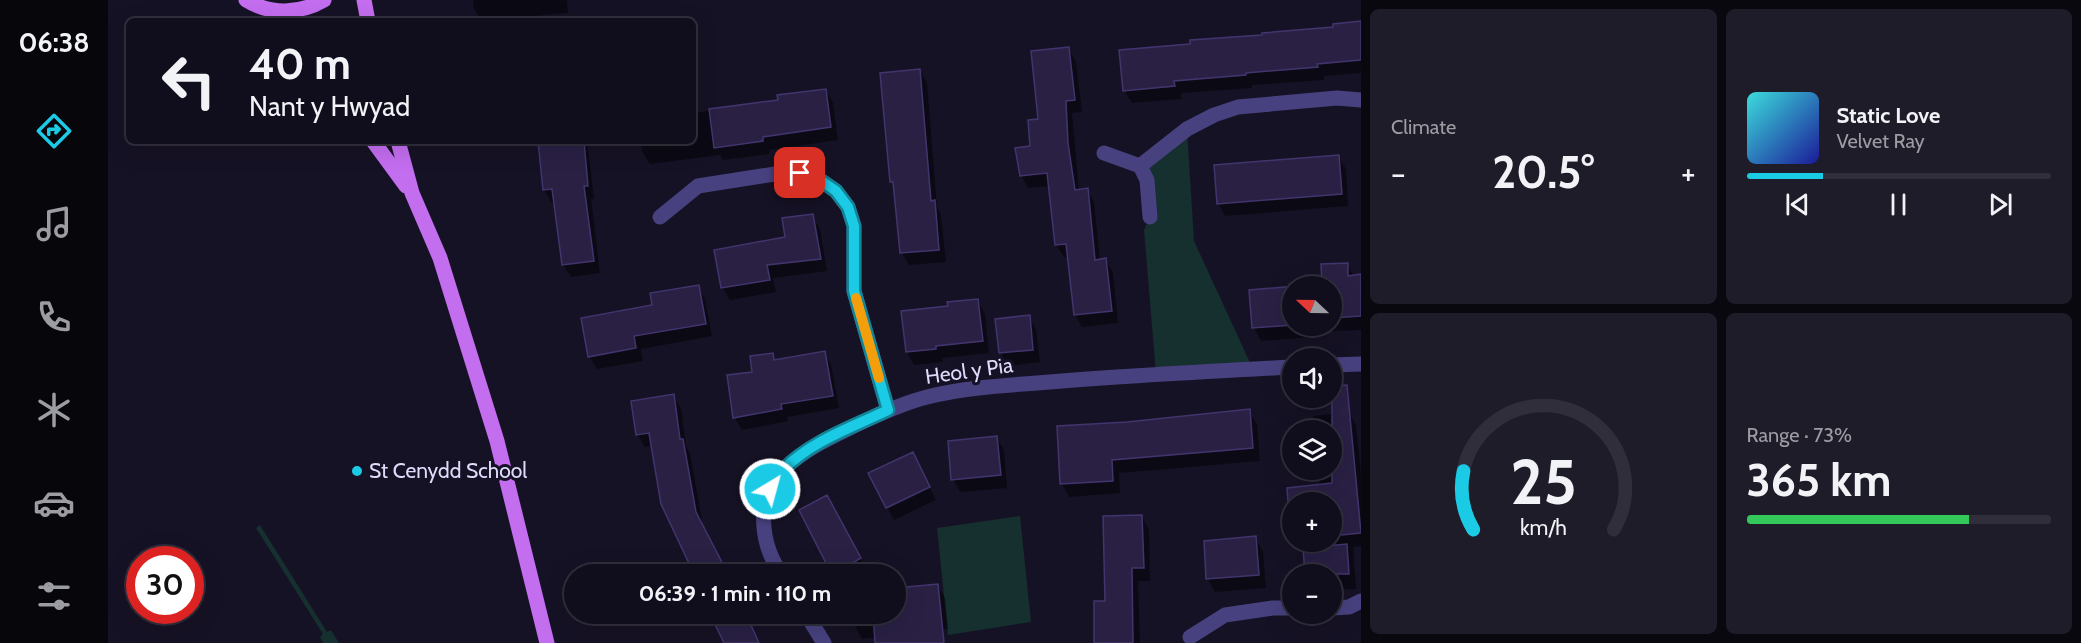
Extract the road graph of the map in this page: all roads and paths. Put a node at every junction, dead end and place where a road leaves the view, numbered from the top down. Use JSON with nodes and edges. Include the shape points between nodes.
{"nodes":[{"id":1,"x":246,"y":0,"type":"edge"},
{"id":2,"x":324,"y":0,"type":"edge"},
{"id":3,"x":364,"y":0,"type":"edge"},
{"id":4,"x":276,"y":16,"type":"edge"},
{"id":5,"x":367,"y":18,"type":"edge"},
{"id":6,"x":1361,"y":100,"type":"edge"},
{"id":7,"x":375,"y":144,"type":"edge"},
{"id":8,"x":399,"y":144,"type":"edge"},
{"id":9,"x":1104,"y":153,"type":"dead end"},
{"id":10,"x":1140,"y":166,"type":"junction"},
{"id":11,"x":412,"y":193,"type":"junction"},
{"id":12,"x":660,"y":217,"type":"dead end"},
{"id":13,"x":1150,"y":217,"type":"dead end"},
{"id":14,"x":1361,"y":364,"type":"edge"},
{"id":15,"x":1342,"y":365,"type":"edge"},
{"id":16,"x":1282,"y":368,"type":"edge"},
{"id":17,"x":888,"y":410,"type":"junction"},
{"id":18,"x":774,"y":564,"type":"edge"},
{"id":19,"x":1361,"y":601,"type":"edge"},
{"id":20,"x":1342,"y":607,"type":"edge"},
{"id":21,"x":1282,"y":608,"type":"edge"},
{"id":22,"x":812,"y":624,"type":"edge"},
{"id":23,"x":1190,"y":637,"type":"dead end"},
{"id":24,"x":547,"y":643,"type":"edge"},
{"id":25,"x":824,"y":643,"type":"edge"}],
"edges":[{"from":1,"to":4,"type":"main road"},
{"from":2,"to":4,"type":"main road"},
{"from":3,"to":5,"type":"main road"},
{"from":6,"to":10,"type":"street","via":[[1337,98],[1238,107],[1186,129]]},
{"from":7,"to":11,"type":"main road"},
{"from":8,"to":11,"type":"main road"},
{"from":9,"to":10,"type":"street"},
{"from":10,"to":13,"type":"street","via":[[1147,180]]},
{"from":11,"to":24,"type":"main road","via":[[440,258],[497,441]]},
{"from":12,"to":17,"type":"street","via":[[698,186],[775,174],[800,173],[836,191],[848,207],[854,226],[854,291]]},
{"from":14,"to":15,"type":"street"},
{"from":16,"to":17,"type":"street","name":"Heol y Pia","via":[[973,388]]},
{"from":17,"to":18,"type":"street","name":"Heol y Pia","via":[[823,441],[781,472],[764,505],[763,526]]},
{"from":19,"to":20,"type":"street"},
{"from":21,"to":23,"type":"street","via":[[1225,615]]},
{"from":22,"to":25,"type":"street"}]}
